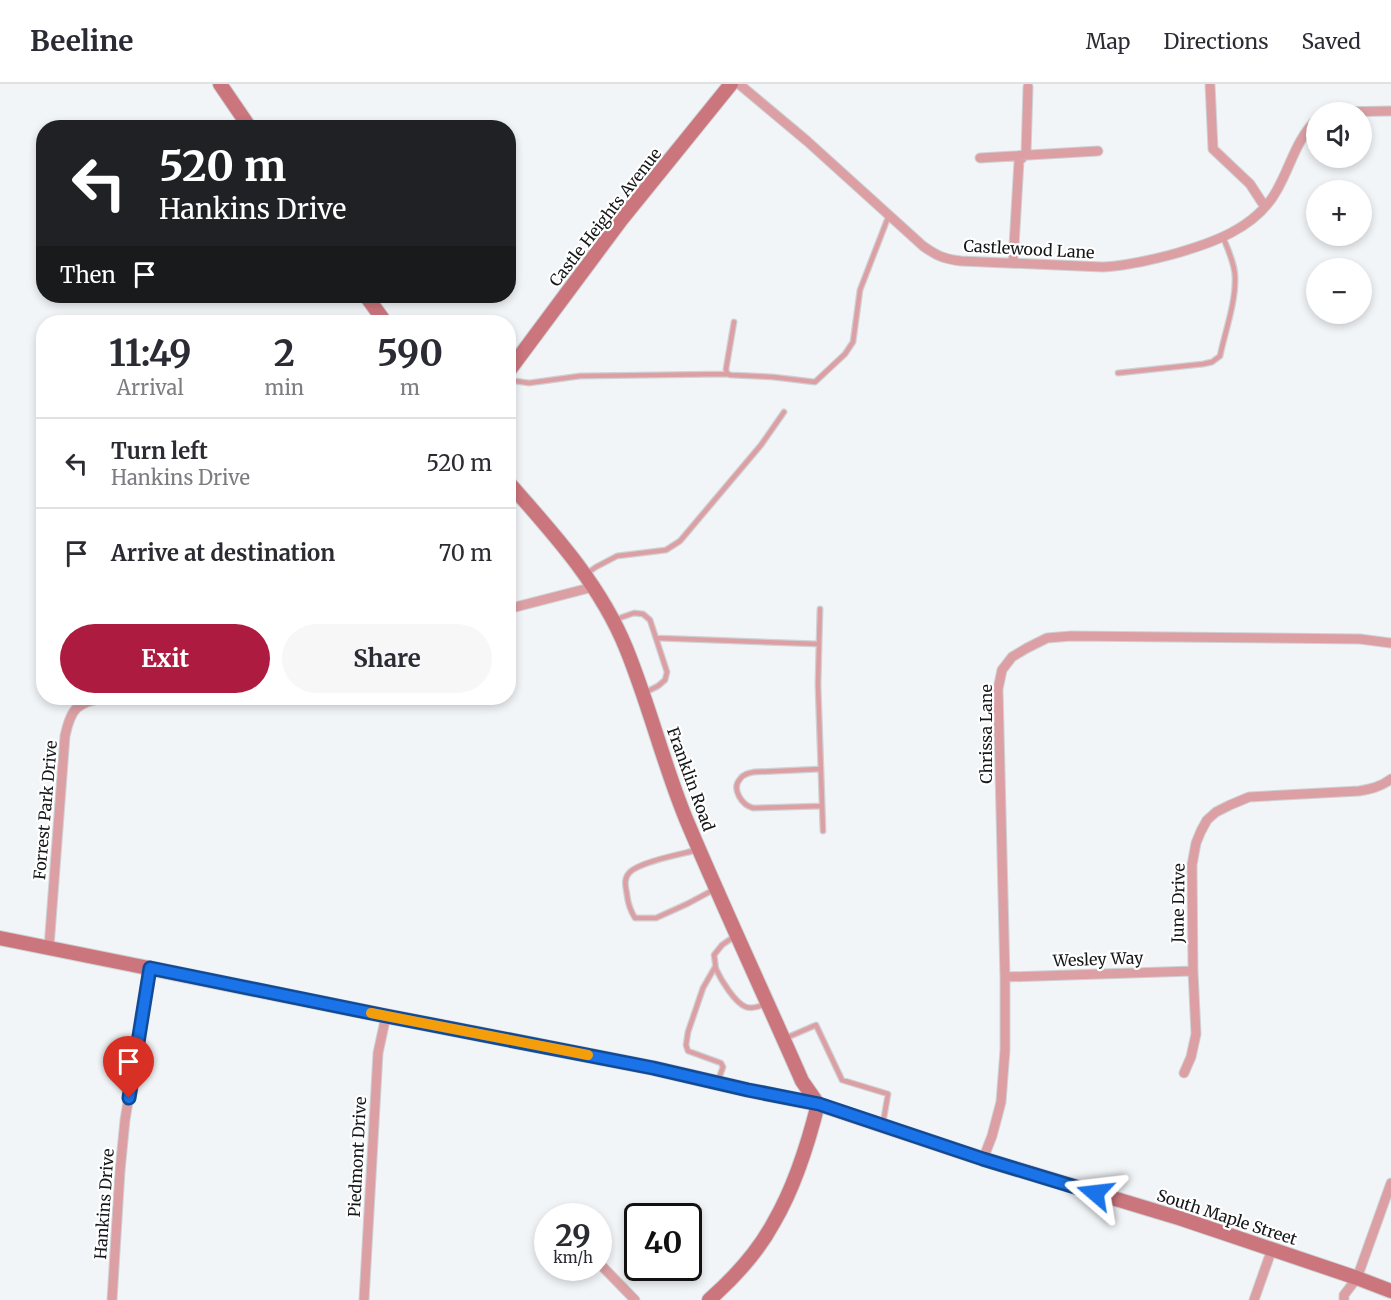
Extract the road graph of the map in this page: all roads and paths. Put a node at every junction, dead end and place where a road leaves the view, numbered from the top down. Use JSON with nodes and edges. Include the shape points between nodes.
{"nodes":[{"id":1,"x":220,"y":84,"type":"edge"},
{"id":2,"x":731,"y":84,"type":"edge"},
{"id":3,"x":739,"y":84,"type":"edge"},
{"id":4,"x":1210,"y":84,"type":"edge"},
{"id":5,"x":1028,"y":87,"type":"dead end"},
{"id":6,"x":1372,"y":111,"type":"edge"},
{"id":7,"x":1391,"y":111,"type":"edge"},
{"id":8,"x":245,"y":120,"type":"edge"},
{"id":9,"x":1306,"y":130,"type":"edge"},
{"id":10,"x":1098,"y":151,"type":"dead end"},
{"id":11,"x":1026,"y":154,"type":"junction"},
{"id":12,"x":981,"y":158,"type":"dead end"},
{"id":13,"x":1265,"y":207,"type":"junction"},
{"id":14,"x":889,"y":215,"type":"junction"},
{"id":15,"x":1223,"y":237,"type":"junction"},
{"id":16,"x":1012,"y":263,"type":"junction"},
{"id":17,"x":734,"y":322,"type":"dead end"},
{"id":18,"x":516,"y":361,"type":"edge"},
{"id":19,"x":1118,"y":373,"type":"dead end"},
{"id":20,"x":727,"y":374,"type":"junction"},
{"id":21,"x":516,"y":381,"type":"edge"},
{"id":22,"x":784,"y":412,"type":"dead end"},
{"id":23,"x":516,"y":491,"type":"edge"},
{"id":24,"x":585,"y":575,"type":"junction"},
{"id":25,"x":594,"y":587,"type":"junction"},
{"id":26,"x":516,"y":607,"type":"edge"},
{"id":27,"x":820,"y":609,"type":"dead end"},
{"id":28,"x":612,"y":620,"type":"junction"},
{"id":29,"x":656,"y":638,"type":"junction"},
{"id":30,"x":1391,"y":643,"type":"edge"},
{"id":31,"x":819,"y":644,"type":"junction"},
{"id":32,"x":642,"y":694,"type":"junction"},
{"id":33,"x":82,"y":705,"type":"edge"},
{"id":34,"x":821,"y":769,"type":"junction"},
{"id":35,"x":1391,"y":779,"type":"edge"},
{"id":36,"x":822,"y":806,"type":"junction"},
{"id":37,"x":823,"y":831,"type":"dead end"},
{"id":38,"x":700,"y":849,"type":"junction"},
{"id":39,"x":717,"y":888,"type":"junction"},
{"id":40,"x":738,"y":935,"type":"junction"},
{"id":41,"x":0,"y":938,"type":"edge"},
{"id":42,"x":49,"y":947,"type":"junction"},
{"id":43,"x":715,"y":967,"type":"junction"},
{"id":44,"x":150,"y":968,"type":"junction"},
{"id":45,"x":1193,"y":971,"type":"junction"},
{"id":46,"x":1005,"y":977,"type":"junction"},
{"id":47,"x":768,"y":1003,"type":"junction"},
{"id":48,"x":386,"y":1016,"type":"junction"},
{"id":49,"x":784,"y":1039,"type":"junction"},
{"id":50,"x":1184,"y":1073,"type":"dead end"},
{"id":51,"x":718,"y":1083,"type":"junction"},
{"id":52,"x":819,"y":1104,"type":"junction"},
{"id":53,"x":883,"y":1126,"type":"junction"},
{"id":54,"x":983,"y":1159,"type":"junction"},
{"id":55,"x":1391,"y":1184,"type":"edge"},
{"id":56,"x":1272,"y":1249,"type":"junction"},
{"id":57,"x":612,"y":1276,"type":"edge"},
{"id":58,"x":1357,"y":1278,"type":"junction"},
{"id":59,"x":1391,"y":1291,"type":"edge"},
{"id":60,"x":112,"y":1300,"type":"edge"},
{"id":61,"x":364,"y":1300,"type":"edge"},
{"id":62,"x":635,"y":1300,"type":"edge"},
{"id":63,"x":709,"y":1300,"type":"edge"},
{"id":64,"x":1254,"y":1300,"type":"edge"},
{"id":65,"x":1344,"y":1300,"type":"edge"}],
"edges":[{"from":1,"to":8,"type":"street"},
{"from":2,"to":18,"type":"street","name":"Castle Heights Avenue","via":[[621,220]]},
{"from":3,"to":14,"type":"street","name":"Castlewood Lane"},
{"from":4,"to":13,"type":"street","via":[[1213,149],[1250,184]]},
{"from":5,"to":11,"type":"street"},
{"from":6,"to":7,"type":"street"},
{"from":9,"to":13,"type":"street","name":"Castlewood Lane"},
{"from":10,"to":11,"type":"street"},
{"from":11,"to":12,"type":"street"},
{"from":11,"to":16,"type":"street","via":[[1019,161]]},
{"from":13,"to":15,"type":"street","name":"Castlewood Lane"},
{"from":14,"to":16,"type":"street","name":"Castlewood Lane","via":[[934,254],[947,259]]},
{"from":14,"to":20,"type":"lane","via":[[860,290],[853,342],[845,354],[815,382]]},
{"from":15,"to":16,"type":"street","name":"Castlewood Lane","via":[[1126,266]]},
{"from":15,"to":19,"type":"lane","via":[[1235,277],[1220,356],[1203,364]]},
{"from":17,"to":20,"type":"lane"},
{"from":20,"to":21,"type":"lane"},
{"from":22,"to":24,"type":"lane","via":[[680,541],[666,550],[617,556]]},
{"from":23,"to":24,"type":"street","name":"Franklin Road"},
{"from":24,"to":25,"type":"street","name":"Franklin Road"},
{"from":25,"to":26,"type":"street"},
{"from":25,"to":28,"type":"street","name":"Franklin Road"},
{"from":27,"to":31,"type":"lane"},
{"from":28,"to":29,"type":"lane","via":[[643,614],[650,620]]},
{"from":28,"to":32,"type":"street","name":"Franklin Road"},
{"from":29,"to":31,"type":"lane"},
{"from":29,"to":32,"type":"lane","via":[[665,680]]},
{"from":30,"to":46,"type":"street","name":"Chrissa Lane","via":[[1360,639],[1071,636],[1047,638],[1012,657],[1002,670],[998,689]]},
{"from":31,"to":34,"type":"lane"},
{"from":32,"to":38,"type":"street","name":"Franklin Road"},
{"from":33,"to":42,"type":"street","name":"Forrest Park Drive","via":[[72,712],[65,736]]},
{"from":34,"to":36,"type":"lane"},
{"from":34,"to":36,"type":"lane","via":[[754,772],[737,783],[740,800],[753,808]]},
{"from":35,"to":45,"type":"street","name":"June Drive","via":[[1359,791],[1249,797],[1207,820],[1196,843],[1192,865]]},
{"from":36,"to":37,"type":"lane"},
{"from":38,"to":39,"type":"street","name":"Franklin Road"},
{"from":38,"to":39,"type":"lane","via":[[654,861],[628,873],[625,882],[629,909],[635,918],[656,918]]},
{"from":39,"to":40,"type":"street","name":"Franklin Road"},
{"from":40,"to":43,"type":"lane","via":[[714,955]]},
{"from":40,"to":47,"type":"street","name":"Franklin Road"},
{"from":41,"to":42,"type":"street","name":"South Maple Street"},
{"from":42,"to":44,"type":"street","name":"South Maple Street"},
{"from":43,"to":47,"type":"lane","via":[[723,983],[745,1006],[756,1008]]},
{"from":43,"to":51,"type":"lane","via":[[703,988],[686,1045],[688,1051],[721,1064]]},
{"from":44,"to":48,"type":"street","name":"South Maple Street"},
{"from":44,"to":60,"type":"street","name":"Hankins Drive","via":[[125,1120]]},
{"from":45,"to":46,"type":"street","name":"Wesley Way"},
{"from":45,"to":50,"type":"street","name":"June Drive","via":[[1196,1034]]},
{"from":46,"to":54,"type":"street","name":"Chrissa Lane","via":[[1000,1102]]},
{"from":47,"to":49,"type":"street","name":"Franklin Road"},
{"from":48,"to":51,"type":"street","name":"South Maple Street"},
{"from":48,"to":61,"type":"street","name":"Piedmont Drive","via":[[378,1053]]},
{"from":49,"to":52,"type":"street","name":"Franklin Road","via":[[802,1081]]},
{"from":49,"to":53,"type":"lane","via":[[816,1025],[842,1080],[888,1094]]},
{"from":51,"to":52,"type":"street","name":"South Maple Street"},
{"from":52,"to":53,"type":"street","name":"South Maple Street"},
{"from":52,"to":63,"type":"street","via":[[804,1154],[774,1222],[742,1268]]},
{"from":53,"to":54,"type":"street","name":"South Maple Street"},
{"from":54,"to":56,"type":"street","name":"South Maple Street"},
{"from":55,"to":58,"type":"street"},
{"from":56,"to":58,"type":"street","name":"South Maple Street"},
{"from":56,"to":64,"type":"street"},
{"from":57,"to":62,"type":"street"},
{"from":58,"to":59,"type":"street","name":"South Maple Street"},
{"from":58,"to":65,"type":"street"}]}
